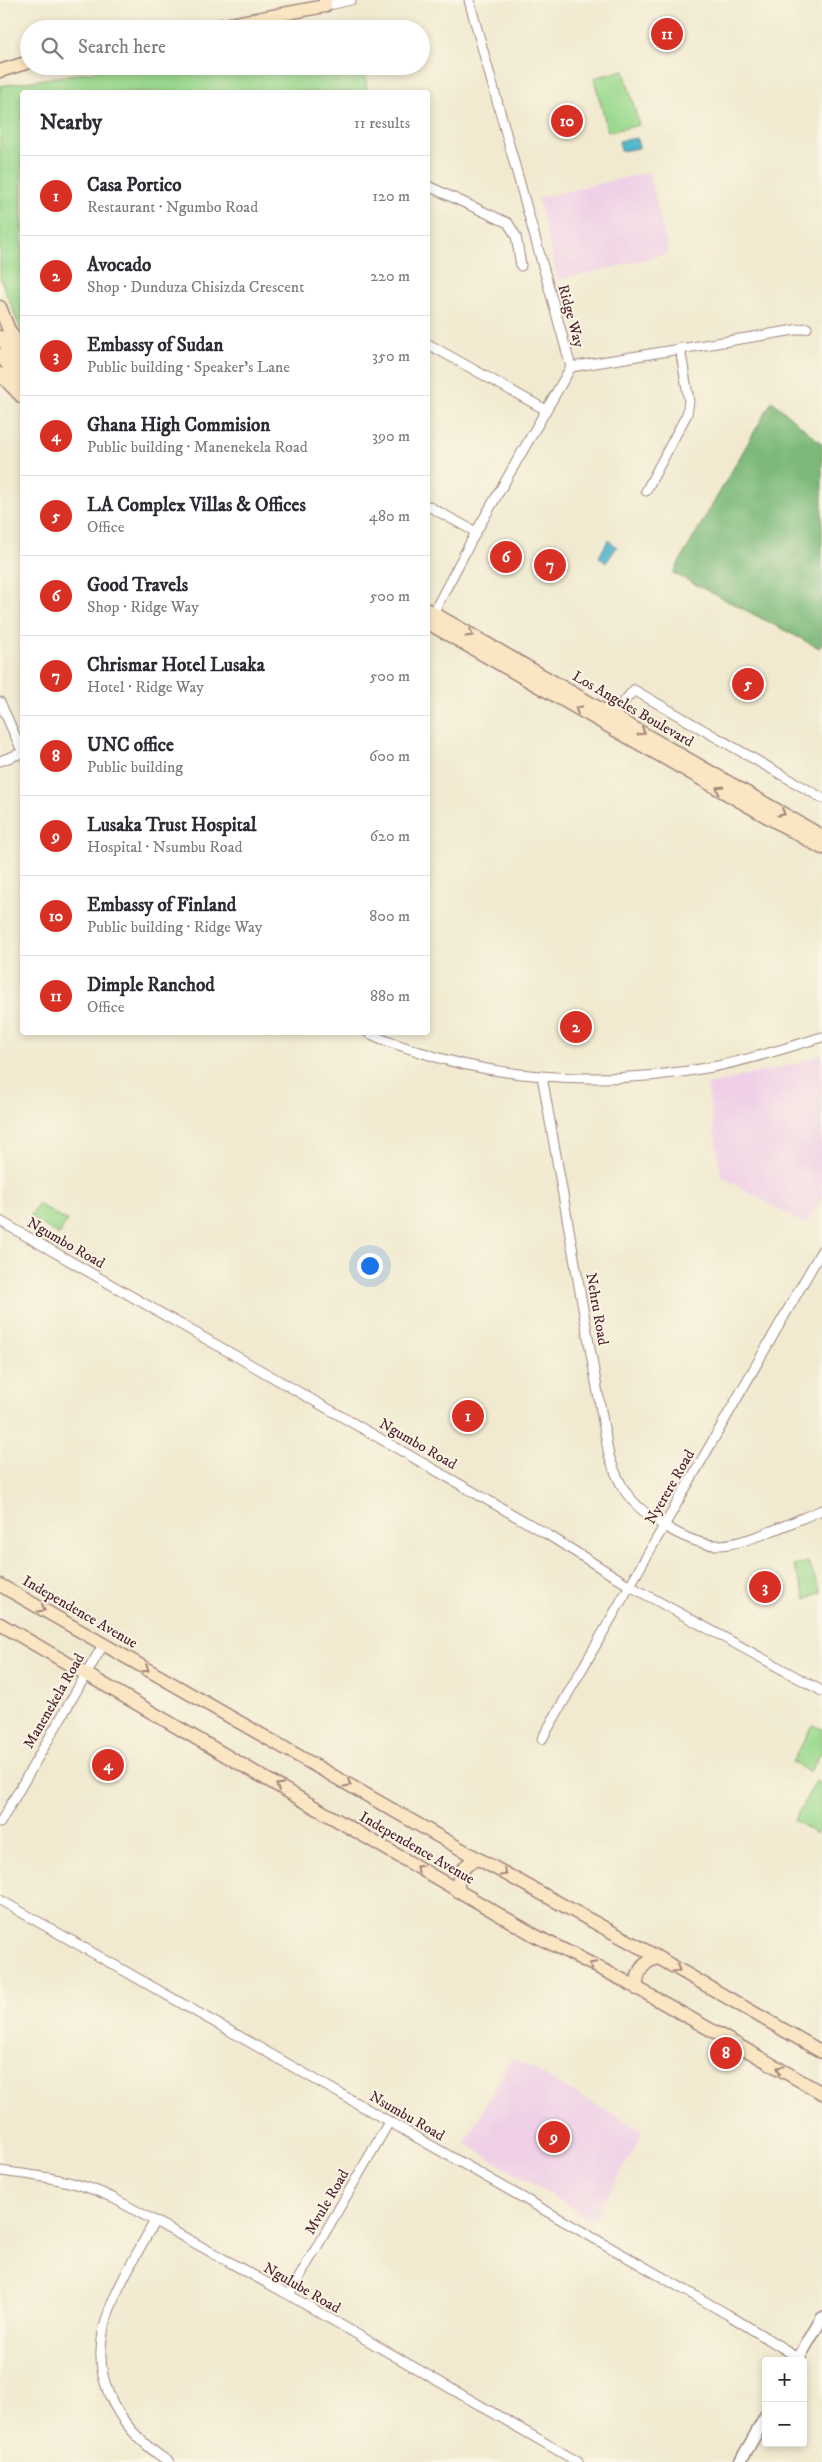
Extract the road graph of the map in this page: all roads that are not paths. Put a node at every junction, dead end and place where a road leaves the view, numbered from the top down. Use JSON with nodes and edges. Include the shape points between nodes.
{"nodes":[{"id":1,"x":308,"y":0,"type":"edge"},
{"id":2,"x":351,"y":0,"type":"edge"},
{"id":3,"x":469,"y":0,"type":"edge"},
{"id":4,"x":325,"y":3,"type":"edge"},
{"id":5,"x":292,"y":12,"type":"junction"},
{"id":6,"x":251,"y":20,"type":"edge"},
{"id":7,"x":20,"y":63,"type":"edge"},
{"id":8,"x":0,"y":64,"type":"edge"},
{"id":9,"x":20,"y":64,"type":"edge"},
{"id":10,"x":0,"y":71,"type":"edge"},
{"id":11,"x":430,"y":187,"type":"edge"},
{"id":12,"x":521,"y":266,"type":"dead end"},
{"id":13,"x":0,"y":308,"type":"edge"},
{"id":14,"x":807,"y":328,"type":"dead end"},
{"id":15,"x":0,"y":337,"type":"edge"},
{"id":16,"x":430,"y":345,"type":"edge"},
{"id":17,"x":20,"y":347,"type":"edge"},
{"id":18,"x":680,"y":348,"type":"junction"},
{"id":19,"x":0,"y":355,"type":"edge"},
{"id":20,"x":20,"y":365,"type":"edge"},
{"id":21,"x":571,"y":367,"type":"junction"},
{"id":22,"x":0,"y":374,"type":"edge"},
{"id":23,"x":20,"y":380,"type":"edge"},
{"id":24,"x":20,"y":395,"type":"edge"},
{"id":25,"x":546,"y":410,"type":"junction"},
{"id":26,"x":646,"y":491,"type":"dead end"},
{"id":27,"x":430,"y":507,"type":"edge"},
{"id":28,"x":476,"y":532,"type":"junction"},
{"id":29,"x":430,"y":616,"type":"edge"},
{"id":30,"x":430,"y":619,"type":"edge"},
{"id":31,"x":430,"y":619,"type":"edge"},
{"id":32,"x":0,"y":702,"type":"edge"},
{"id":33,"x":612,"y":715,"type":"junction"},
{"id":34,"x":20,"y":747,"type":"edge"},
{"id":35,"x":20,"y":753,"type":"edge"},
{"id":36,"x":0,"y":762,"type":"edge"},
{"id":37,"x":822,"y":798,"type":"edge"},
{"id":38,"x":822,"y":836,"type":"edge"},
{"id":39,"x":822,"y":848,"type":"edge"},
{"id":40,"x":375,"y":1035,"type":"edge"},
{"id":41,"x":822,"y":1037,"type":"edge"},
{"id":42,"x":542,"y":1076,"type":"junction"},
{"id":43,"x":0,"y":1221,"type":"edge"},
{"id":44,"x":822,"y":1250,"type":"edge"},
{"id":45,"x":822,"y":1510,"type":"edge"},
{"id":46,"x":665,"y":1525,"type":"junction"},
{"id":47,"x":0,"y":1585,"type":"edge"},
{"id":48,"x":630,"y":1586,"type":"junction"},
{"id":49,"x":0,"y":1624,"type":"edge"},
{"id":50,"x":104,"y":1645,"type":"junction"},
{"id":51,"x":86,"y":1674,"type":"junction"},
{"id":52,"x":822,"y":1691,"type":"edge"},
{"id":53,"x":542,"y":1739,"type":"dead end"},
{"id":54,"x":0,"y":1823,"type":"edge"},
{"id":55,"x":464,"y":1851,"type":"junction"},
{"id":56,"x":478,"y":1859,"type":"junction"},
{"id":57,"x":443,"y":1882,"type":"junction"},
{"id":58,"x":458,"y":1891,"type":"junction"},
{"id":59,"x":0,"y":1900,"type":"edge"},
{"id":60,"x":643,"y":1949,"type":"junction"},
{"id":61,"x":658,"y":1958,"type":"junction"},
{"id":62,"x":623,"y":1980,"type":"junction"},
{"id":63,"x":637,"y":1989,"type":"junction"},
{"id":64,"x":822,"y":2052,"type":"edge"},
{"id":65,"x":822,"y":2093,"type":"edge"},
{"id":66,"x":389,"y":2122,"type":"junction"},
{"id":67,"x":0,"y":2171,"type":"edge"},
{"id":68,"x":154,"y":2222,"type":"junction"},
{"id":69,"x":289,"y":2295,"type":"junction"},
{"id":70,"x":822,"y":2318,"type":"edge"},
{"id":71,"x":795,"y":2357,"type":"edge"},
{"id":72,"x":799,"y":2357,"type":"edge"},
{"id":73,"x":762,"y":2423,"type":"edge"},
{"id":74,"x":169,"y":2462,"type":"edge"},
{"id":75,"x":578,"y":2462,"type":"edge"},
{"id":76,"x":740,"y":2462,"type":"edge"}],
"edges":[{"from":1,"to":5,"type":"main road"},
{"from":2,"to":4,"type":"street"},
{"from":3,"to":21,"type":"street","name":"Ridge Way"},
{"from":4,"to":5,"type":"main road"},
{"from":5,"to":6,"type":"main road"},
{"from":7,"to":8,"type":"main road"},
{"from":9,"to":10,"type":"main road"},
{"from":11,"to":12,"type":"street","via":[[508,224],[516,236]]},
{"from":13,"to":17,"type":"main road"},
{"from":14,"to":18,"type":"street"},
{"from":15,"to":20,"type":"main road"},
{"from":16,"to":25,"type":"street"},
{"from":18,"to":21,"type":"street"},
{"from":18,"to":26,"type":"street","via":[[689,401],[687,414]]},
{"from":19,"to":23,"type":"main road"},
{"from":21,"to":25,"type":"street","name":"Ridge Way"},
{"from":22,"to":24,"type":"main road"},
{"from":25,"to":28,"type":"street","name":"Ridge Way"},
{"from":27,"to":28,"type":"street"},
{"from":28,"to":29,"type":"street","name":"Ridge Way"},
{"from":30,"to":33,"type":"main road","name":"Los Angeles Boulevard","one_way":true},
{"from":39,"to":31,"type":"main road","name":"Los Angeles Boulevard","one_way":true},
{"from":32,"to":34,"type":"street"},
{"from":33,"to":37,"type":"street","via":[[634,690]]},
{"from":33,"to":38,"type":"main road","name":"Los Angeles Boulevard","one_way":true},
{"from":35,"to":36,"type":"street"},
{"from":40,"to":42,"type":"street","via":[[450,1062]]},
{"from":41,"to":42,"type":"street","via":[[711,1067],[619,1076]]},
{"from":42,"to":46,"type":"street","name":"Nehru Road","via":[[609,1456],[627,1494]]},
{"from":43,"to":48,"type":"street","name":"Ngumbo Road","via":[[537,1528]]},
{"from":44,"to":46,"type":"street","name":"Nyerere Road"},
{"from":45,"to":46,"type":"street","name":"Nehru Road","via":[[753,1537],[721,1545],[687,1538]]},
{"from":46,"to":48,"type":"street","name":"Nyerere Road"},
{"from":47,"to":50,"type":"main road","name":"Independence Avenue","one_way":true},
{"from":48,"to":52,"type":"street","name":"Ngumbo Road"},
{"from":48,"to":53,"type":"street","name":"Nyerere Road"},
{"from":49,"to":51,"type":"main road","name":"Independence Avenue"},
{"from":50,"to":51,"type":"street","name":"Manenekela Road"},
{"from":50,"to":55,"type":"main road","name":"Independence Avenue","one_way":true},
{"from":51,"to":54,"type":"street","name":"Manenekela Road"},
{"from":57,"to":51,"type":"main road","name":"Independence Avenue","one_way":true},
{"from":55,"to":56,"type":"main road","name":"Independence Avenue"},
{"from":55,"to":57,"type":"main road","via":[[460,1871]]},
{"from":56,"to":58,"type":"main road","via":[[461,1870]]},
{"from":56,"to":60,"type":"main road","name":"Independence Avenue","one_way":true},
{"from":57,"to":58,"type":"main road","name":"Independence Avenue"},
{"from":62,"to":58,"type":"main road","name":"Independence Avenue","one_way":true,"via":[[536,1936]]},
{"from":59,"to":66,"type":"street","name":"Nsumbu Road"},
{"from":60,"to":61,"type":"main road","name":"Independence Avenue"},
{"from":60,"to":62,"type":"main road","via":[[640,1969]]},
{"from":61,"to":63,"type":"main road","via":[[641,1969]]},
{"from":61,"to":64,"type":"main road","name":"Independence Avenue","one_way":true},
{"from":62,"to":63,"type":"main road","name":"Independence Avenue"},
{"from":65,"to":63,"type":"main road","name":"Independence Avenue","one_way":true},
{"from":66,"to":69,"type":"street","name":"Mvule Road"},
{"from":66,"to":71,"type":"street","name":"Nsumbu Road","via":[[727,2314]]},
{"from":67,"to":68,"type":"street","name":"Ngulube Road","via":[[91,2187]]},
{"from":68,"to":69,"type":"street","name":"Ngulube Road"},
{"from":68,"to":74,"type":"street","via":[[110,2307],[102,2343],[102,2365],[106,2386],[123,2423]]},
{"from":69,"to":75,"type":"street","name":"Ngulube Road"},
{"from":70,"to":72,"type":"street"},
{"from":73,"to":76,"type":"street"}]}
